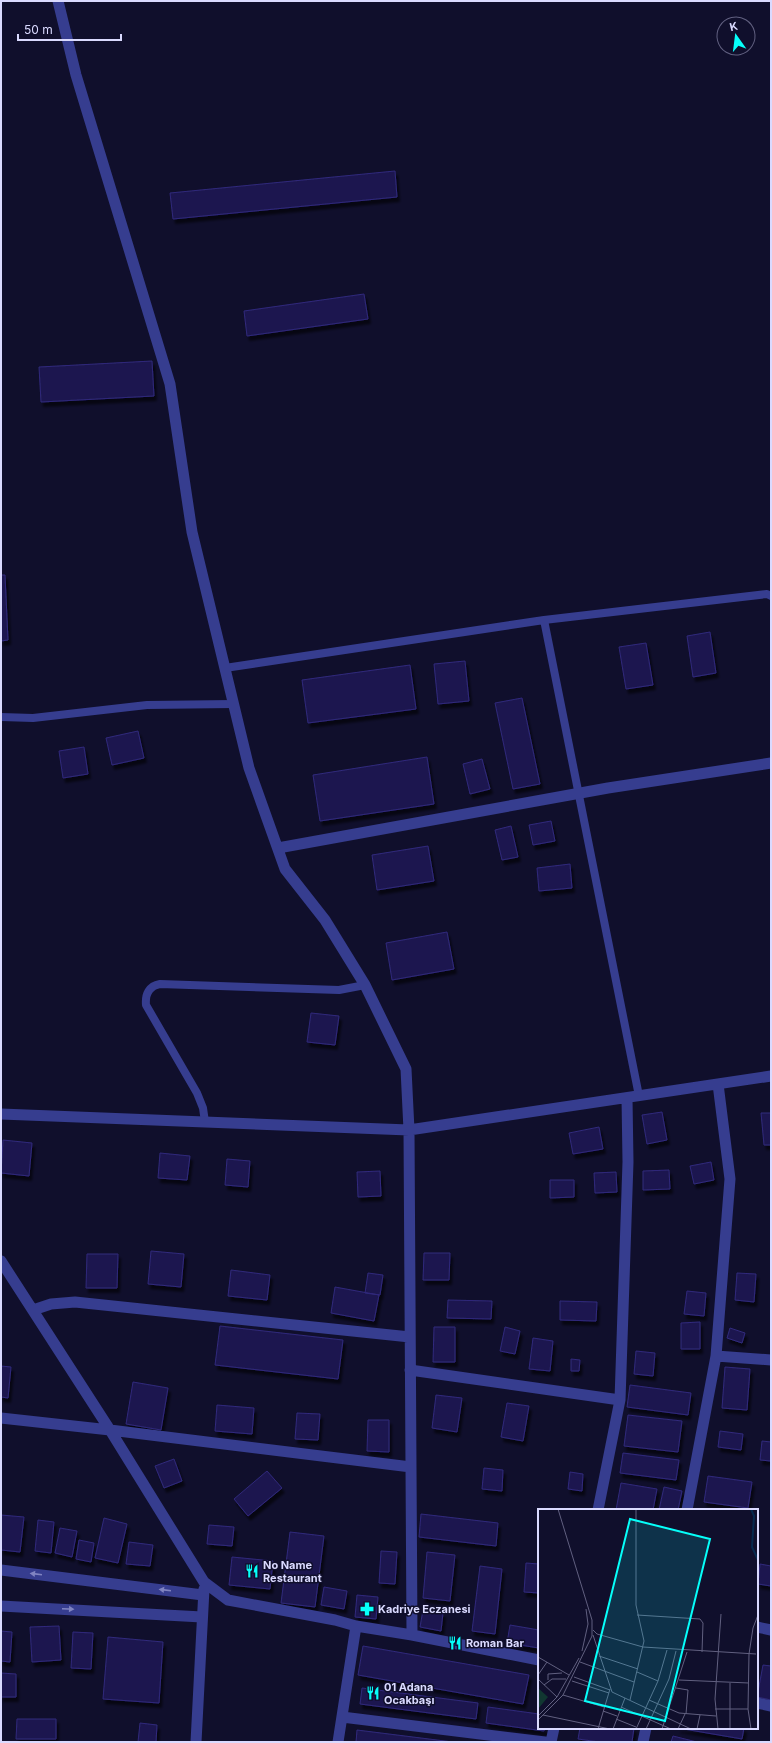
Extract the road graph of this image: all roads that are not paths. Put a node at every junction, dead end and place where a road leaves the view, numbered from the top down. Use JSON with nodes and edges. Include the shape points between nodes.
{"nodes":[{"id":1,"x":58,"y":1,"type":"edge"},
{"id":2,"x":771,"y":596,"type":"edge"},
{"id":3,"x":544,"y":620,"type":"junction"},
{"id":4,"x":225,"y":668,"type":"junction"},
{"id":5,"x":234,"y":704,"type":"junction"},
{"id":6,"x":1,"y":717,"type":"edge"},
{"id":7,"x":771,"y":763,"type":"edge"},
{"id":8,"x":579,"y":793,"type":"junction"},
{"id":9,"x":278,"y":848,"type":"junction"},
{"id":10,"x":365,"y":985,"type":"junction"},
{"id":11,"x":771,"y":1076,"type":"edge"},
{"id":12,"x":718,"y":1084,"type":"junction"},
{"id":13,"x":639,"y":1096,"type":"junction"},
{"id":14,"x":627,"y":1098,"type":"junction"},
{"id":15,"x":1,"y":1114,"type":"edge"},
{"id":16,"x":205,"y":1122,"type":"junction"},
{"id":17,"x":409,"y":1130,"type":"junction"},
{"id":18,"x":1,"y":1261,"type":"edge"},
{"id":19,"x":33,"y":1310,"type":"junction"},
{"id":20,"x":410,"y":1337,"type":"junction"},
{"id":21,"x":716,"y":1356,"type":"junction"},
{"id":22,"x":771,"y":1360,"type":"edge"},
{"id":23,"x":410,"y":1370,"type":"junction"},
{"id":24,"x":620,"y":1400,"type":"junction"},
{"id":25,"x":1,"y":1418,"type":"edge"},
{"id":26,"x":110,"y":1430,"type":"junction"},
{"id":27,"x":411,"y":1467,"type":"junction"},
{"id":28,"x":598,"y":1509,"type":"edge"},
{"id":29,"x":687,"y":1509,"type":"edge"},
{"id":30,"x":1,"y":1570,"type":"edge"},
{"id":31,"x":204,"y":1582,"type":"junction"},
{"id":32,"x":204,"y":1595,"type":"junction"},
{"id":33,"x":1,"y":1606,"type":"edge"},
{"id":34,"x":202,"y":1617,"type":"junction"},
{"id":35,"x":356,"y":1626,"type":"junction"},
{"id":36,"x":758,"y":1628,"type":"edge"},
{"id":37,"x":771,"y":1630,"type":"edge"},
{"id":38,"x":412,"y":1635,"type":"junction"},
{"id":39,"x":538,"y":1660,"type":"edge"},
{"id":40,"x":758,"y":1703,"type":"edge"},
{"id":41,"x":771,"y":1706,"type":"edge"},
{"id":42,"x":342,"y":1717,"type":"junction"},
{"id":43,"x":554,"y":1729,"type":"edge"},
{"id":44,"x":646,"y":1729,"type":"edge"},
{"id":45,"x":196,"y":1742,"type":"edge"},
{"id":46,"x":338,"y":1742,"type":"edge"},
{"id":47,"x":545,"y":1742,"type":"edge"},
{"id":48,"x":551,"y":1742,"type":"edge"},
{"id":49,"x":643,"y":1742,"type":"edge"}],
"edges":[{"from":1,"to":4,"type":"street","via":[[76,75],[170,384],[192,532]]},
{"from":2,"to":3,"type":"lane","via":[[767,594]]},
{"from":3,"to":4,"type":"lane"},
{"from":3,"to":8,"type":"lane"},
{"from":4,"to":5,"type":"street"},
{"from":5,"to":6,"type":"lane","via":[[147,705],[33,718]]},
{"from":5,"to":9,"type":"street","via":[[249,768]]},
{"from":7,"to":8,"type":"street"},
{"from":8,"to":9,"type":"street"},
{"from":8,"to":13,"type":"lane"},
{"from":9,"to":10,"type":"street","via":[[285,869],[325,920]]},
{"from":10,"to":16,"type":"lane","via":[[339,990],[160,984],[150,988],[146,1005],[197,1093]]},
{"from":10,"to":17,"type":"street","via":[[406,1068]]},
{"from":11,"to":12,"type":"street"},
{"from":12,"to":13,"type":"street"},
{"from":12,"to":21,"type":"street","via":[[730,1179]]},
{"from":13,"to":14,"type":"street"},
{"from":14,"to":17,"type":"street"},
{"from":14,"to":24,"type":"street","via":[[628,1162]]},
{"from":15,"to":16,"type":"street"},
{"from":16,"to":17,"type":"street"},
{"from":17,"to":20,"type":"street"},
{"from":18,"to":19,"type":"street"},
{"from":19,"to":20,"type":"street","via":[[51,1304],[75,1302]]},
{"from":19,"to":26,"type":"street"},
{"from":20,"to":23,"type":"street"},
{"from":21,"to":22,"type":"street"},
{"from":21,"to":29,"type":"street"},
{"from":23,"to":24,"type":"street"},
{"from":23,"to":27,"type":"street"},
{"from":24,"to":28,"type":"street"},
{"from":25,"to":26,"type":"street"},
{"from":26,"to":27,"type":"street"},
{"from":26,"to":31,"type":"street"},
{"from":27,"to":38,"type":"street"},
{"from":32,"to":30,"type":"street","one_way":true},
{"from":31,"to":32,"type":"street"},
{"from":31,"to":35,"type":"street","via":[[228,1600]]},
{"from":32,"to":34,"type":"street"},
{"from":33,"to":34,"type":"street","one_way":true},
{"from":34,"to":45,"type":"street"},
{"from":35,"to":38,"type":"street"},
{"from":35,"to":42,"type":"street"},
{"from":36,"to":37,"type":"street"},
{"from":38,"to":39,"type":"street"},
{"from":40,"to":41,"type":"street"},
{"from":42,"to":46,"type":"street"},
{"from":42,"to":47,"type":"street"},
{"from":43,"to":48,"type":"street"},
{"from":44,"to":49,"type":"street"}]}
